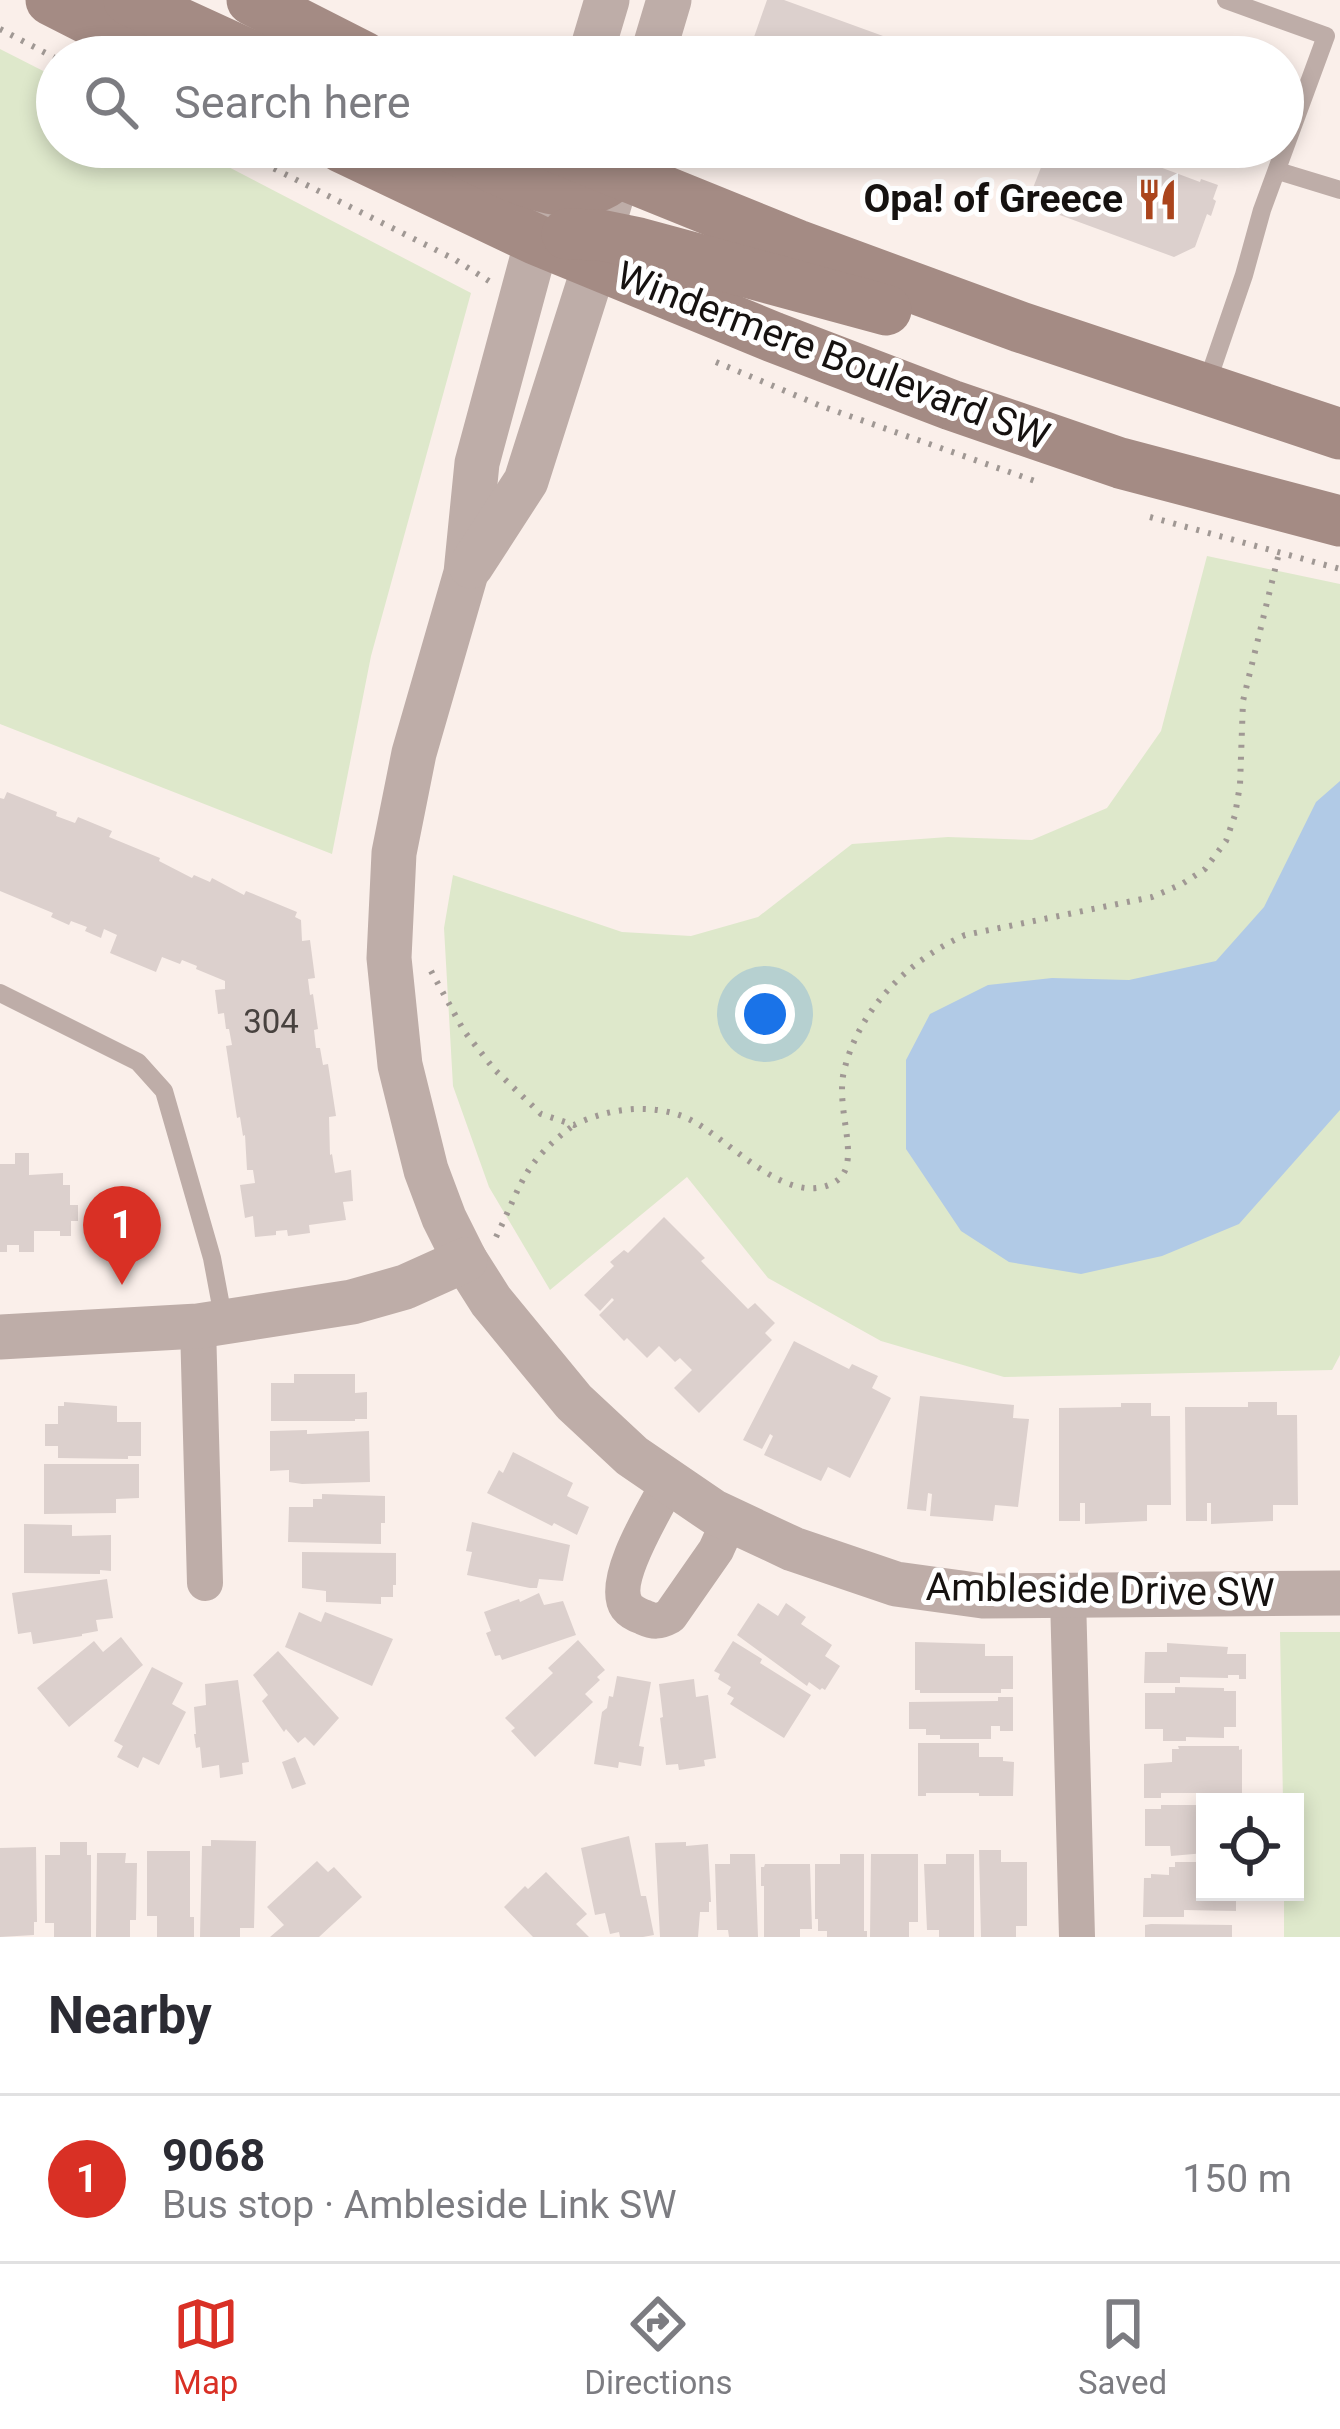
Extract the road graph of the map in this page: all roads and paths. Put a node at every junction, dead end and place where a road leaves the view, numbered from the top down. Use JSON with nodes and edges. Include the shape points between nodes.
{"nodes":[{"id":1,"x":50,"y":0,"type":"edge"},
{"id":2,"x":128,"y":0,"type":"edge"},
{"id":3,"x":252,"y":0,"type":"edge"},
{"id":4,"x":607,"y":0,"type":"edge"},
{"id":5,"x":669,"y":0,"type":"edge"},
{"id":6,"x":1226,"y":0,"type":"edge"},
{"id":7,"x":0,"y":29,"type":"edge"},
{"id":8,"x":121,"y":36,"type":"edge"},
{"id":9,"x":208,"y":36,"type":"edge"},
{"id":10,"x":323,"y":36,"type":"edge"},
{"id":11,"x":596,"y":36,"type":"edge"},
{"id":12,"x":658,"y":36,"type":"edge"},
{"id":13,"x":36,"y":48,"type":"edge"},
{"id":14,"x":1304,"y":98,"type":"edge"},
{"id":15,"x":273,"y":168,"type":"edge"},
{"id":16,"x":385,"y":168,"type":"edge"},
{"id":17,"x":555,"y":168,"type":"edge"},
{"id":18,"x":621,"y":168,"type":"edge"},
{"id":19,"x":641,"y":168,"type":"edge"},
{"id":20,"x":1279,"y":168,"type":"edge"},
{"id":21,"x":1278,"y":171,"type":"junction"},
{"id":22,"x":1340,"y":190,"type":"edge"},
{"id":23,"x":537,"y":240,"type":"junction"},
{"id":24,"x":598,"y":250,"type":"junction"},
{"id":25,"x":491,"y":282,"type":"dead end"},
{"id":26,"x":1020,"y":327,"type":"junction"},
{"id":27,"x":1205,"y":391,"type":"junction"},
{"id":28,"x":1340,"y":434,"type":"edge"},
{"id":29,"x":1340,"y":521,"type":"edge"},
{"id":30,"x":1279,"y":553,"type":"dead end"},
{"id":31,"x":466,"y":573,"type":"junction"},
{"id":32,"x":426,"y":963,"type":"dead end"},
{"id":33,"x":0,"y":993,"type":"edge"},
{"id":34,"x":574,"y":1125,"type":"junction"},
{"id":35,"x":480,"y":1249,"type":"junction"},
{"id":36,"x":211,"y":1324,"type":"junction"},
{"id":37,"x":0,"y":1337,"type":"edge"},
{"id":38,"x":670,"y":1481,"type":"junction"},
{"id":39,"x":730,"y":1519,"type":"junction"},
{"id":40,"x":205,"y":1583,"type":"dead end"},
{"id":41,"x":1340,"y":1593,"type":"edge"},
{"id":42,"x":1068,"y":1597,"type":"junction"},
{"id":43,"x":1077,"y":1937,"type":"edge"}],
"edges":[{"from":1,"to":8,"type":"main road"},
{"from":2,"to":9,"type":"main road"},
{"from":3,"to":10,"type":"main road"},
{"from":4,"to":11,"type":"street"},
{"from":5,"to":12,"type":"street"},
{"from":6,"to":14,"type":"lane","via":[[1326,36]]},
{"from":7,"to":13,"type":"path"},
{"from":15,"to":25,"type":"path"},
{"from":16,"to":23,"type":"main road","name":"Windermere Boulevard SW"},
{"from":17,"to":23,"type":"street","name":"Ambleside Drive SW"},
{"from":18,"to":24,"type":"street","name":"Ambleside Drive SW"},
{"from":19,"to":26,"type":"main road","via":[[797,245]]},
{"from":20,"to":21,"type":"lane"},
{"from":21,"to":22,"type":"lane"},
{"from":21,"to":27,"type":"lane"},
{"from":23,"to":24,"type":"main road","name":"Windermere Boulevard SW"},
{"from":23,"to":31,"type":"street","name":"Ambleside Drive SW","via":[[477,463]]},
{"from":24,"to":26,"type":"main road","via":[[768,277],[962,331]]},
{"from":24,"to":29,"type":"main road","name":"Windermere Boulevard SW","via":[[795,346],[993,420]]},
{"from":24,"to":31,"type":"street","name":"Ambleside Drive SW","via":[[526,482]]},
{"from":26,"to":27,"type":"main road"},
{"from":27,"to":28,"type":"main road"},
{"from":30,"to":34,"type":"path","via":[[1243,701],[1240,785],[1226,842],[1205,869],[1152,896],[965,935],[915,965],[868,1014],[844,1067],[847,1155],[839,1180],[818,1189],[767,1175],[706,1128],[654,1109],[597,1114]]},
{"from":31,"to":35,"type":"street","name":"Ambleside Drive SW","via":[[414,753],[394,853],[389,958],[400,1065],[426,1170],[444,1218]]},
{"from":32,"to":34,"type":"path","via":[[494,1069],[542,1114]]},
{"from":33,"to":36,"type":"lane","via":[[138,1062],[164,1091],[212,1258]]},
{"from":34,"to":35,"type":"path","via":[[526,1170]]},
{"from":35,"to":36,"type":"street","via":[[405,1286],[352,1301]]},
{"from":35,"to":38,"type":"street","name":"Ambleside Drive SW","via":[[491,1301],[574,1402]]},
{"from":36,"to":37,"type":"street"},
{"from":36,"to":40,"type":"street"},
{"from":38,"to":39,"type":"street","name":"Ambleside Drive SW"},
{"from":38,"to":39,"type":"street","via":[[636,1544],[625,1578],[628,1609],[654,1622],[670,1616]]},
{"from":39,"to":42,"type":"street","name":"Ambleside Drive SW","via":[[896,1585]]},
{"from":41,"to":42,"type":"street","name":"Ambleside Drive SW"},
{"from":42,"to":43,"type":"street"}]}
